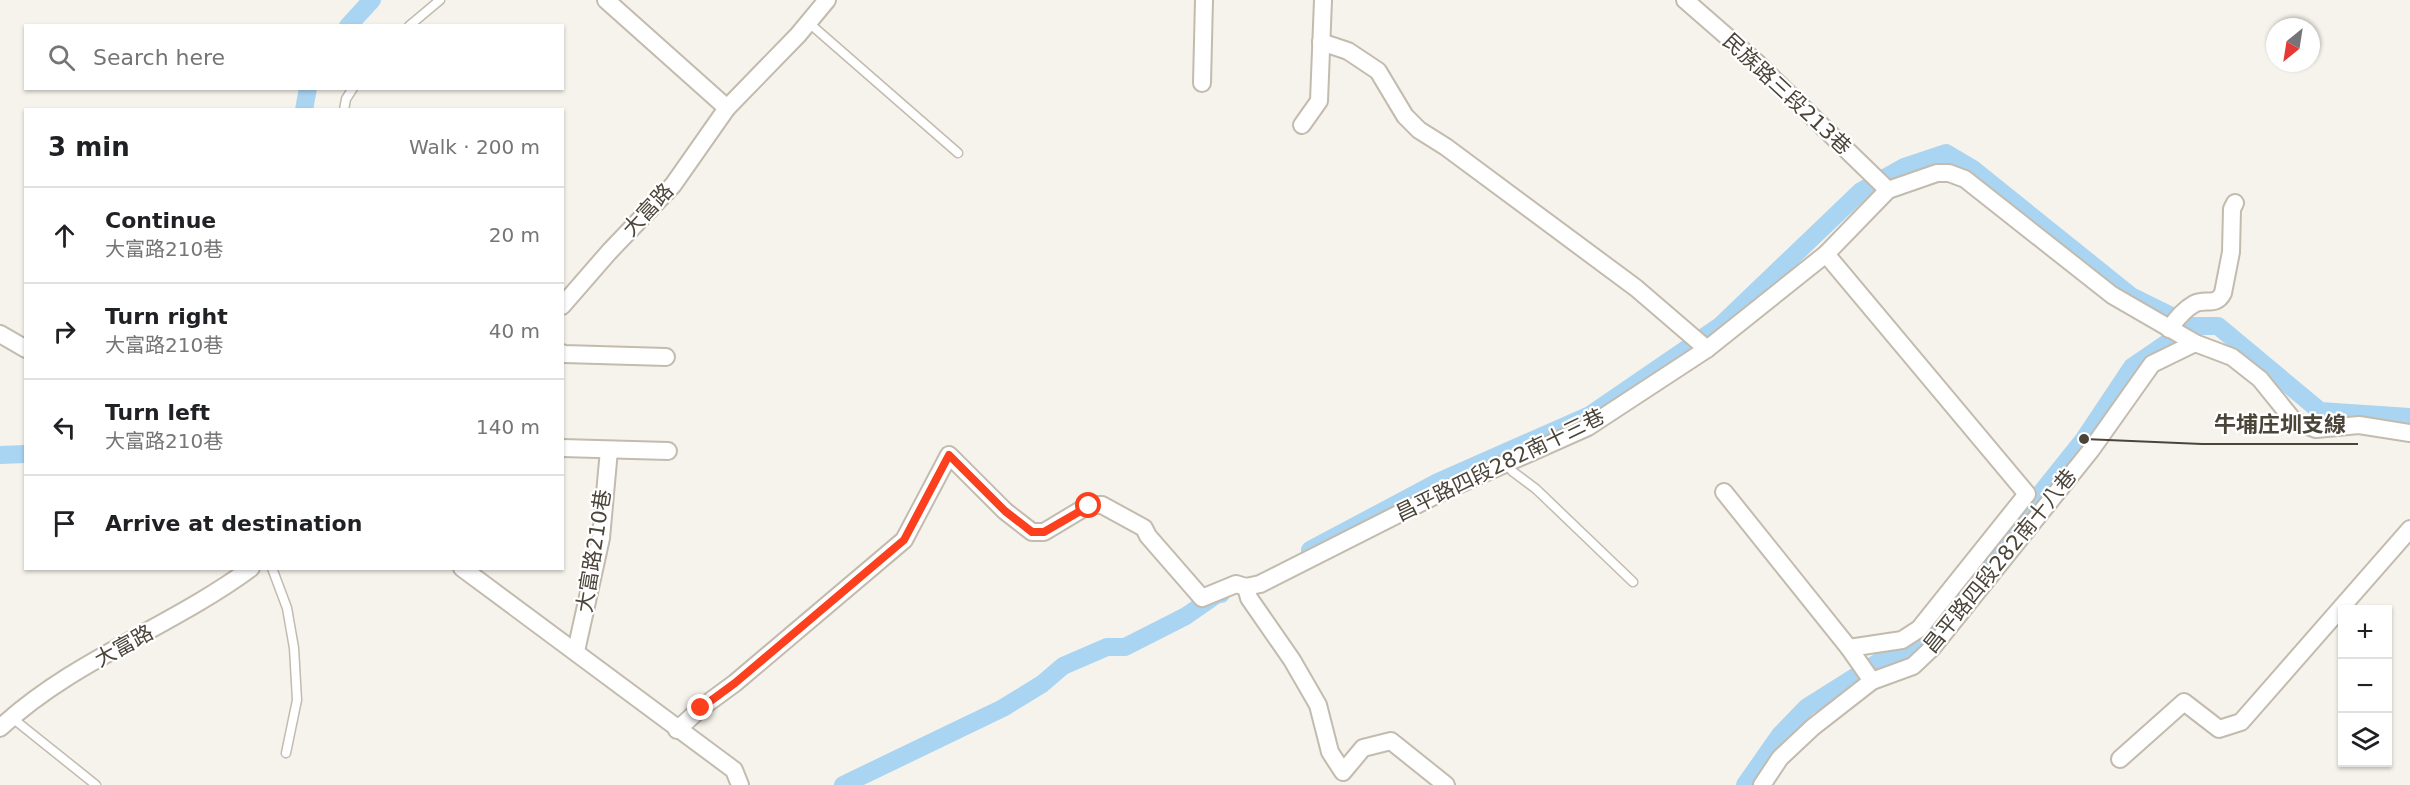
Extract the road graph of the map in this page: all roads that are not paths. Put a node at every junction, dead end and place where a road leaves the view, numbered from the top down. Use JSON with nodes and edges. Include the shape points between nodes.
{"nodes":[{"id":1,"x":440,"y":0,"type":"edge"},
{"id":2,"x":606,"y":0,"type":"edge"},
{"id":3,"x":827,"y":0,"type":"edge"},
{"id":4,"x":1204,"y":0,"type":"edge"},
{"id":5,"x":1323,"y":0,"type":"edge"},
{"id":6,"x":1684,"y":0,"type":"edge"},
{"id":7,"x":809,"y":23,"type":"junction"},
{"id":8,"x":411,"y":24,"type":"edge"},
{"id":9,"x":1321,"y":42,"type":"junction"},
{"id":10,"x":1202,"y":84,"type":"dead end"},
{"id":11,"x":352,"y":90,"type":"edge"},
{"id":12,"x":344,"y":108,"type":"edge"},
{"id":13,"x":727,"y":108,"type":"junction"},
{"id":14,"x":1302,"y":125,"type":"dead end"},
{"id":15,"x":958,"y":153,"type":"dead end"},
{"id":16,"x":1888,"y":190,"type":"junction"},
{"id":17,"x":2235,"y":203,"type":"dead end"},
{"id":18,"x":1826,"y":254,"type":"junction"},
{"id":19,"x":564,"y":304,"type":"edge"},
{"id":20,"x":2169,"y":328,"type":"junction"},
{"id":21,"x":0,"y":334,"type":"edge"},
{"id":22,"x":2195,"y":343,"type":"junction"},
{"id":23,"x":24,"y":348,"type":"edge"},
{"id":24,"x":1707,"y":348,"type":"junction"},
{"id":25,"x":564,"y":354,"type":"edge"},
{"id":26,"x":666,"y":357,"type":"dead end"},
{"id":27,"x":2410,"y":432,"type":"edge"},
{"id":28,"x":564,"y":448,"type":"edge"},
{"id":29,"x":609,"y":450,"type":"junction"},
{"id":30,"x":668,"y":452,"type":"dead end"},
{"id":31,"x":1508,"y":463,"type":"junction"},
{"id":32,"x":1724,"y":492,"type":"dead end"},
{"id":33,"x":2410,"y":529,"type":"edge"},
{"id":34,"x":248,"y":570,"type":"edge"},
{"id":35,"x":273,"y":570,"type":"edge"},
{"id":36,"x":464,"y":570,"type":"edge"},
{"id":37,"x":1633,"y":582,"type":"dead end"},
{"id":38,"x":1246,"y":587,"type":"junction"},
{"id":39,"x":1849,"y":648,"type":"junction"},
{"id":40,"x":576,"y":651,"type":"junction"},
{"id":41,"x":1872,"y":681,"type":"junction"},
{"id":42,"x":6,"y":722,"type":"edge"},
{"id":43,"x":677,"y":730,"type":"junction"},
{"id":44,"x":286,"y":753,"type":"dead end"},
{"id":45,"x":2120,"y":759,"type":"dead end"},
{"id":46,"x":96,"y":785,"type":"edge"},
{"id":47,"x":740,"y":785,"type":"edge"},
{"id":48,"x":1446,"y":785,"type":"edge"},
{"id":49,"x":1762,"y":785,"type":"edge"}],
"edges":[{"from":1,"to":8,"type":"lane"},
{"from":2,"to":13,"type":"street"},
{"from":3,"to":7,"type":"street","name":"大富路"},
{"from":4,"to":10,"type":"street"},
{"from":5,"to":9,"type":"street"},
{"from":6,"to":16,"type":"street","name":"民族路三段213巷","via":[[1755,61]]},
{"from":7,"to":13,"type":"street","name":"大富路"},
{"from":7,"to":15,"type":"lane"},
{"from":9,"to":14,"type":"street","via":[[1319,101]]},
{"from":9,"to":24,"type":"street","via":[[1348,51],[1378,70],[1405,116],[1419,129],[1636,288]]},
{"from":11,"to":12,"type":"lane"},
{"from":13,"to":19,"type":"street","name":"大富路","via":[[673,185]]},
{"from":16,"to":18,"type":"street","name":"昌平路四段282南十三巷"},
{"from":16,"to":20,"type":"street","name":"昌平路四段282南十三巷","via":[[1937,173],[1949,172],[1965,179],[2112,295]]},
{"from":17,"to":20,"type":"street","via":[[2227,280],[2220,299],[2197,302]]},
{"from":18,"to":24,"type":"street","name":"昌平路四段282南十三巷"},
{"from":18,"to":39,"type":"street","via":[[2027,494],[1919,629],[1902,640]]},
{"from":20,"to":22,"type":"street","name":"昌平路四段282南十三巷"},
{"from":21,"to":23,"type":"street"},
{"from":22,"to":27,"type":"street","name":"昌平路四段282南十三巷","via":[[2232,357],[2260,379],[2294,421],[2316,429],[2359,425]]},
{"from":22,"to":41,"type":"street","name":"昌平路四段282南十八巷","via":[[2152,364],[2091,450],[1932,648],[1913,666]]},
{"from":24,"to":31,"type":"street","name":"昌平路四段282南十三巷","via":[[1588,427]]},
{"from":25,"to":26,"type":"street"},
{"from":28,"to":29,"type":"street"},
{"from":29,"to":30,"type":"street"},
{"from":29,"to":40,"type":"street","name":"大富路210巷","via":[[601,538]]},
{"from":31,"to":37,"type":"lane","via":[[1512,471]]},
{"from":31,"to":38,"type":"street","name":"昌平路四段282南十三巷","via":[[1260,584]]},
{"from":32,"to":39,"type":"street"},
{"from":33,"to":45,"type":"street","via":[[2241,722],[2219,729],[2184,702]]},
{"from":34,"to":42,"type":"street","name":"大富路","via":[[193,607],[69,676]]},
{"from":35,"to":44,"type":"lane","via":[[287,608],[294,648],[297,700]]},
{"from":36,"to":40,"type":"street","name":"大富路210巷"},
{"from":38,"to":43,"type":"street","via":[[1236,584],[1202,598],[1143,528],[1102,505],[1089,506],[1044,532],[1032,532],[949,455],[904,540]]},
{"from":38,"to":48,"type":"street","via":[[1249,598],[1318,705],[1330,752],[1343,772],[1363,748],[1391,741]]},
{"from":39,"to":41,"type":"street"},
{"from":40,"to":43,"type":"street","name":"大富路210巷"},
{"from":41,"to":49,"type":"street","name":"昌平路四段282南十八巷","via":[[1780,758]]},
{"from":42,"to":46,"type":"lane"},
{"from":43,"to":47,"type":"street","name":"大富路210巷","via":[[734,770]]}]}
